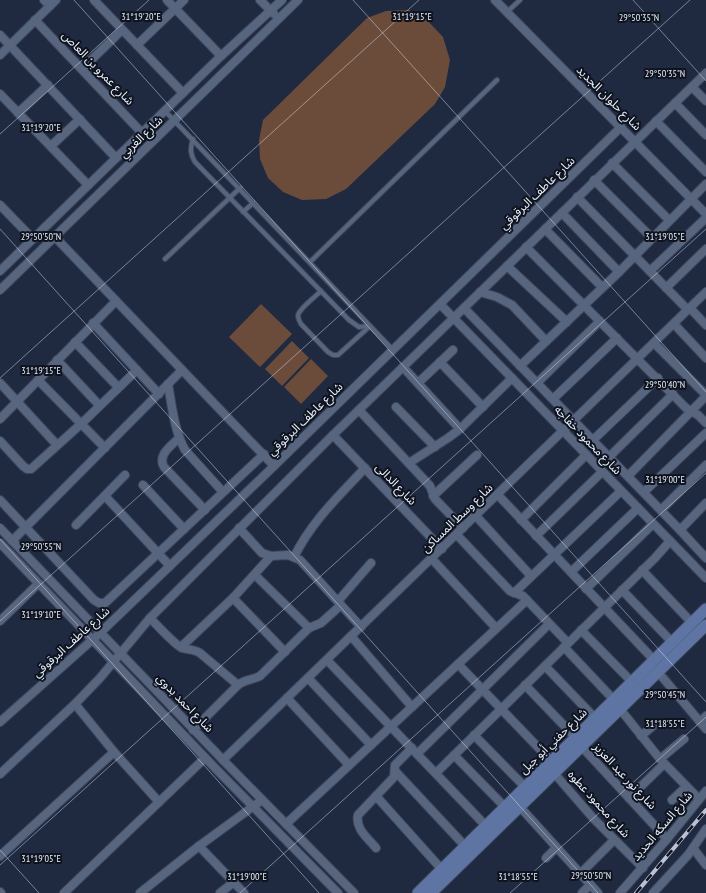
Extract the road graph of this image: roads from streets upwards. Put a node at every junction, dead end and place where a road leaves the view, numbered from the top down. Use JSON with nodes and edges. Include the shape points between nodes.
{"nodes":[{"id":1,"x":44,"y":0,"type":"edge"},
{"id":2,"x":56,"y":0,"type":"edge"},
{"id":3,"x":94,"y":0,"type":"edge"},
{"id":4,"x":167,"y":0,"type":"edge"},
{"id":5,"x":184,"y":0,"type":"edge"},
{"id":6,"x":260,"y":0,"type":"edge"},
{"id":7,"x":282,"y":0,"type":"edge"},
{"id":8,"x":298,"y":0,"type":"edge"},
{"id":9,"x":495,"y":0,"type":"edge"},
{"id":10,"x":50,"y":6,"type":"junction"},
{"id":11,"x":175,"y":8,"type":"junction"},
{"id":12,"x":271,"y":11,"type":"junction"},
{"id":13,"x":279,"y":19,"type":"junction"},
{"id":14,"x":35,"y":20,"type":"junction"},
{"id":15,"x":122,"y":30,"type":"junction"},
{"id":16,"x":0,"y":35,"type":"edge"},
{"id":17,"x":137,"y":45,"type":"junction"},
{"id":18,"x":10,"y":46,"type":"junction"},
{"id":19,"x":0,"y":55,"type":"edge"},
{"id":20,"x":221,"y":56,"type":"junction"},
{"id":21,"x":82,"y":69,"type":"junction"},
{"id":22,"x":706,"y":72,"type":"edge"},
{"id":23,"x":48,"y":85,"type":"junction"},
{"id":24,"x":692,"y":87,"type":"junction"},
{"id":25,"x":183,"y":93,"type":"junction"},
{"id":26,"x":0,"y":94,"type":"edge"},
{"id":27,"x":706,"y":101,"type":"edge"},
{"id":28,"x":675,"y":103,"type":"junction"},
{"id":29,"x":18,"y":113,"type":"junction"},
{"id":30,"x":80,"y":119,"type":"junction"},
{"id":31,"x":656,"y":121,"type":"junction"},
{"id":32,"x":621,"y":127,"type":"junction"},
{"id":33,"x":142,"y":132,"type":"junction"},
{"id":34,"x":706,"y":135,"type":"edge"},
{"id":35,"x":634,"y":141,"type":"junction"},
{"id":36,"x":51,"y":146,"type":"junction"},
{"id":37,"x":116,"y":158,"type":"junction"},
{"id":38,"x":612,"y":163,"type":"junction"},
{"id":39,"x":706,"y":172,"type":"edge"},
{"id":40,"x":594,"y":180,"type":"junction"},
{"id":41,"x":706,"y":184,"type":"edge"},
{"id":42,"x":88,"y":185,"type":"junction"},
{"id":43,"x":577,"y":197,"type":"junction"},
{"id":44,"x":691,"y":199,"type":"junction"},
{"id":45,"x":0,"y":205,"type":"edge"},
{"id":46,"x":562,"y":212,"type":"junction"},
{"id":47,"x":706,"y":214,"type":"edge"},
{"id":48,"x":706,"y":218,"type":"edge"},
{"id":49,"x":670,"y":220,"type":"junction"},
{"id":50,"x":545,"y":229,"type":"junction"},
{"id":51,"x":55,"y":237,"type":"junction"},
{"id":52,"x":652,"y":238,"type":"junction"},
{"id":53,"x":33,"y":239,"type":"junction"},
{"id":54,"x":526,"y":248,"type":"junction"},
{"id":55,"x":706,"y":249,"type":"edge"},
{"id":56,"x":634,"y":256,"type":"junction"},
{"id":57,"x":507,"y":266,"type":"junction"},
{"id":58,"x":0,"y":271,"type":"edge"},
{"id":59,"x":650,"y":271,"type":"junction"},
{"id":60,"x":618,"y":272,"type":"junction"},
{"id":61,"x":602,"y":287,"type":"junction"},
{"id":62,"x":666,"y":288,"type":"junction"},
{"id":63,"x":0,"y":290,"type":"edge"},
{"id":64,"x":480,"y":292,"type":"junction"},
{"id":65,"x":706,"y":293,"type":"edge"},
{"id":66,"x":116,"y":301,"type":"junction"},
{"id":67,"x":440,"y":304,"type":"junction"},
{"id":68,"x":584,"y":305,"type":"junction"},
{"id":69,"x":464,"y":308,"type":"junction"},
{"id":70,"x":689,"y":309,"type":"junction"},
{"id":71,"x":453,"y":318,"type":"junction"},
{"id":72,"x":600,"y":321,"type":"junction"},
{"id":73,"x":566,"y":322,"type":"junction"},
{"id":74,"x":93,"y":323,"type":"junction"},
{"id":75,"x":674,"y":324,"type":"junction"},
{"id":76,"x":706,"y":325,"type":"edge"},
{"id":77,"x":617,"y":338,"type":"junction"},
{"id":78,"x":546,"y":341,"type":"junction"},
{"id":79,"x":75,"y":342,"type":"junction"},
{"id":80,"x":654,"y":343,"type":"junction"},
{"id":81,"x":453,"y":350,"type":"dead end"},
{"id":82,"x":637,"y":358,"type":"junction"},
{"id":83,"x":706,"y":358,"type":"edge"},
{"id":84,"x":57,"y":360,"type":"junction"},
{"id":85,"x":440,"y":362,"type":"junction"},
{"id":86,"x":520,"y":366,"type":"junction"},
{"id":87,"x":403,"y":367,"type":"junction"},
{"id":88,"x":137,"y":370,"type":"junction"},
{"id":89,"x":182,"y":370,"type":"junction"},
{"id":90,"x":512,"y":378,"type":"junction"},
{"id":91,"x":658,"y":378,"type":"junction"},
{"id":92,"x":38,"y":380,"type":"junction"},
{"id":93,"x":0,"y":383,"type":"edge"},
{"id":94,"x":418,"y":383,"type":"junction"},
{"id":95,"x":537,"y":383,"type":"junction"},
{"id":96,"x":168,"y":384,"type":"junction"},
{"id":97,"x":118,"y":387,"type":"junction"},
{"id":98,"x":158,"y":394,"type":"junction"},
{"id":99,"x":673,"y":394,"type":"junction"},
{"id":100,"x":706,"y":396,"type":"edge"},
{"id":101,"x":552,"y":399,"type":"junction"},
{"id":102,"x":17,"y":401,"type":"junction"},
{"id":103,"x":99,"y":405,"type":"junction"},
{"id":104,"x":483,"y":407,"type":"junction"},
{"id":105,"x":396,"y":408,"type":"dead end"},
{"id":106,"x":359,"y":410,"type":"junction"},
{"id":107,"x":692,"y":411,"type":"junction"},
{"id":108,"x":0,"y":419,"type":"edge"},
{"id":109,"x":574,"y":421,"type":"junction"},
{"id":110,"x":706,"y":423,"type":"edge"},
{"id":111,"x":81,"y":424,"type":"junction"},
{"id":112,"x":460,"y":429,"type":"junction"},
{"id":113,"x":564,"y":432,"type":"junction"},
{"id":114,"x":706,"y":433,"type":"edge"},
{"id":115,"x":333,"y":435,"type":"junction"},
{"id":116,"x":179,"y":438,"type":"junction"},
{"id":117,"x":593,"y":440,"type":"junction"},
{"id":118,"x":0,"y":441,"type":"edge"},
{"id":119,"x":57,"y":445,"type":"junction"},
{"id":120,"x":435,"y":447,"type":"junction"},
{"id":121,"x":105,"y":448,"type":"junction"},
{"id":122,"x":264,"y":454,"type":"junction"},
{"id":123,"x":477,"y":455,"type":"dead end"},
{"id":124,"x":586,"y":455,"type":"junction"},
{"id":125,"x":609,"y":457,"type":"junction"},
{"id":126,"x":409,"y":463,"type":"junction"},
{"id":127,"x":706,"y":465,"type":"edge"},
{"id":128,"x":274,"y":466,"type":"junction"},
{"id":129,"x":365,"y":468,"type":"junction"},
{"id":130,"x":602,"y":472,"type":"junction"},
{"id":131,"x":125,"y":475,"type":"dead end"},
{"id":132,"x":628,"y":476,"type":"junction"},
{"id":133,"x":143,"y":485,"type":"dead end"},
{"id":134,"x":621,"y":491,"type":"junction"},
{"id":135,"x":223,"y":492,"type":"junction"},
{"id":136,"x":644,"y":492,"type":"junction"},
{"id":137,"x":498,"y":495,"type":"junction"},
{"id":138,"x":105,"y":496,"type":"junction"},
{"id":139,"x":433,"y":496,"type":"junction"},
{"id":140,"x":0,"y":500,"type":"edge"},
{"id":141,"x":706,"y":503,"type":"edge"},
{"id":142,"x":638,"y":508,"type":"junction"},
{"id":143,"x":205,"y":510,"type":"junction"},
{"id":144,"x":661,"y":510,"type":"junction"},
{"id":145,"x":476,"y":516,"type":"junction"},
{"id":146,"x":521,"y":520,"type":"junction"},
{"id":147,"x":654,"y":524,"type":"junction"},
{"id":148,"x":76,"y":525,"type":"dead end"},
{"id":149,"x":25,"y":527,"type":"junction"},
{"id":150,"x":0,"y":528,"type":"edge"},
{"id":151,"x":239,"y":528,"type":"junction"},
{"id":152,"x":463,"y":528,"type":"junction"},
{"id":153,"x":184,"y":529,"type":"junction"},
{"id":154,"x":680,"y":530,"type":"junction"},
{"id":155,"x":457,"y":535,"type":"junction"},
{"id":156,"x":536,"y":536,"type":"junction"},
{"id":157,"x":12,"y":540,"type":"junction"},
{"id":158,"x":670,"y":541,"type":"junction"},
{"id":159,"x":0,"y":544,"type":"edge"},
{"id":160,"x":442,"y":549,"type":"junction"},
{"id":161,"x":159,"y":553,"type":"junction"},
{"id":162,"x":554,"y":554,"type":"junction"},
{"id":163,"x":271,"y":556,"type":"junction"},
{"id":164,"x":294,"y":557,"type":"junction"},
{"id":165,"x":706,"y":558,"type":"edge"},
{"id":166,"x":432,"y":559,"type":"junction"},
{"id":167,"x":371,"y":563,"type":"dead end"},
{"id":168,"x":170,"y":566,"type":"junction"},
{"id":169,"x":642,"y":570,"type":"junction"},
{"id":170,"x":571,"y":572,"type":"junction"},
{"id":171,"x":255,"y":575,"type":"junction"},
{"id":172,"x":531,"y":576,"type":"junction"},
{"id":173,"x":706,"y":578,"type":"edge"},
{"id":174,"x":38,"y":584,"type":"junction"},
{"id":175,"x":586,"y":589,"type":"junction"},
{"id":176,"x":622,"y":590,"type":"junction"},
{"id":177,"x":514,"y":593,"type":"junction"},
{"id":178,"x":233,"y":598,"type":"junction"},
{"id":179,"x":527,"y":600,"type":"junction"},
{"id":180,"x":340,"y":603,"type":"junction"},
{"id":181,"x":604,"y":608,"type":"junction"},
{"id":182,"x":706,"y":609,"type":"edge"},
{"id":183,"x":150,"y":618,"type":"junction"},
{"id":184,"x":0,"y":620,"type":"edge"},
{"id":185,"x":692,"y":622,"type":"junction"},
{"id":186,"x":549,"y":624,"type":"junction"},
{"id":187,"x":706,"y":625,"type":"edge"},
{"id":188,"x":361,"y":627,"type":"junction"},
{"id":189,"x":309,"y":628,"type":"junction"},
{"id":190,"x":496,"y":628,"type":"junction"},
{"id":191,"x":581,"y":630,"type":"junction"},
{"id":192,"x":100,"y":633,"type":"junction"},
{"id":193,"x":351,"y":636,"type":"junction"},
{"id":194,"x":92,"y":640,"type":"junction"},
{"id":195,"x":672,"y":642,"type":"junction"},
{"id":196,"x":566,"y":645,"type":"junction"},
{"id":197,"x":181,"y":647,"type":"junction"},
{"id":198,"x":285,"y":652,"type":"junction"},
{"id":199,"x":121,"y":653,"type":"junction"},
{"id":200,"x":327,"y":660,"type":"junction"},
{"id":201,"x":654,"y":660,"type":"junction"},
{"id":202,"x":113,"y":662,"type":"junction"},
{"id":203,"x":458,"y":664,"type":"junction"},
{"id":204,"x":545,"y":666,"type":"junction"},
{"id":205,"x":658,"y":672,"type":"junction"},
{"id":206,"x":308,"y":678,"type":"junction"},
{"id":207,"x":632,"y":682,"type":"junction"},
{"id":208,"x":238,"y":685,"type":"junction"},
{"id":209,"x":525,"y":685,"type":"junction"},
{"id":210,"x":482,"y":690,"type":"junction"},
{"id":211,"x":287,"y":698,"type":"junction"},
{"id":212,"x":75,"y":704,"type":"junction"},
{"id":213,"x":617,"y":704,"type":"junction"},
{"id":214,"x":412,"y":707,"type":"junction"},
{"id":215,"x":501,"y":709,"type":"junction"},
{"id":216,"x":595,"y":718,"type":"junction"},
{"id":217,"x":703,"y":719,"type":"edge"},
{"id":218,"x":0,"y":722,"type":"edge"},
{"id":219,"x":391,"y":726,"type":"junction"},
{"id":220,"x":653,"y":726,"type":"dead end"},
{"id":221,"x":706,"y":729,"type":"edge"},
{"id":222,"x":193,"y":730,"type":"junction"},
{"id":223,"x":474,"y":735,"type":"junction"},
{"id":224,"x":641,"y":736,"type":"junction"},
{"id":225,"x":576,"y":737,"type":"junction"},
{"id":226,"x":684,"y":739,"type":"dead end"},
{"id":227,"x":371,"y":745,"type":"junction"},
{"id":228,"x":582,"y":747,"type":"junction"},
{"id":229,"x":414,"y":751,"type":"junction"},
{"id":230,"x":114,"y":752,"type":"junction"},
{"id":231,"x":454,"y":755,"type":"junction"},
{"id":232,"x":205,"y":758,"type":"junction"},
{"id":233,"x":223,"y":760,"type":"junction"},
{"id":234,"x":662,"y":762,"type":"junction"},
{"id":235,"x":350,"y":765,"type":"junction"},
{"id":236,"x":555,"y":768,"type":"junction"},
{"id":237,"x":395,"y":771,"type":"junction"},
{"id":238,"x":436,"y":773,"type":"junction"},
{"id":239,"x":0,"y":774,"type":"edge"},
{"id":240,"x":525,"y":787,"type":"junction"},
{"id":241,"x":686,"y":787,"type":"junction"},
{"id":242,"x":706,"y":791,"type":"edge"},
{"id":243,"x":376,"y":796,"type":"junction"},
{"id":244,"x":629,"y":798,"type":"junction"},
{"id":245,"x":699,"y":799,"type":"junction"},
{"id":246,"x":262,"y":800,"type":"junction"},
{"id":247,"x":672,"y":800,"type":"dead end"},
{"id":248,"x":159,"y":802,"type":"junction"},
{"id":249,"x":253,"y":807,"type":"junction"},
{"id":250,"x":505,"y":807,"type":"junction"},
{"id":251,"x":520,"y":808,"type":"junction"},
{"id":252,"x":286,"y":824,"type":"junction"},
{"id":253,"x":486,"y":826,"type":"junction"},
{"id":254,"x":706,"y":829,"type":"edge"},
{"id":255,"x":667,"y":839,"type":"junction"},
{"id":256,"x":614,"y":840,"type":"junction"},
{"id":257,"x":199,"y":846,"type":"junction"},
{"id":258,"x":465,"y":846,"type":"junction"},
{"id":259,"x":376,"y":848,"type":"dead end"},
{"id":260,"x":556,"y":848,"type":"junction"},
{"id":261,"x":693,"y":848,"type":"junction"},
{"id":262,"x":0,"y":856,"type":"edge"},
{"id":263,"x":546,"y":858,"type":"dead end"},
{"id":264,"x":706,"y":865,"type":"edge"},
{"id":265,"x":643,"y":868,"type":"junction"},
{"id":266,"x":445,"y":873,"type":"junction"},
{"id":267,"x":580,"y":874,"type":"junction"},
{"id":268,"x":234,"y":882,"type":"junction"},
{"id":269,"x":590,"y":885,"type":"junction"},
{"id":270,"x":64,"y":893,"type":"edge"},
{"id":271,"x":140,"y":893,"type":"edge"},
{"id":272,"x":220,"y":893,"type":"edge"},
{"id":273,"x":244,"y":893,"type":"edge"},
{"id":274,"x":338,"y":893,"type":"edge"},
{"id":275,"x":354,"y":893,"type":"edge"},
{"id":276,"x":418,"y":893,"type":"edge"},
{"id":277,"x":431,"y":893,"type":"edge"},
{"id":278,"x":582,"y":893,"type":"edge"},
{"id":279,"x":598,"y":893,"type":"edge"},
{"id":280,"x":620,"y":893,"type":"edge"},
{"id":281,"x":653,"y":893,"type":"edge"}],
"edges":[{"from":1,"to":10,"type":"street"},
{"from":2,"to":10,"type":"street"},
{"from":3,"to":15,"type":"street"},
{"from":4,"to":11,"type":"street"},
{"from":5,"to":11,"type":"street"},
{"from":6,"to":12,"type":"street"},
{"from":7,"to":12,"type":"street","name":"شارع الغربي"},
{"from":8,"to":13,"type":"street","name":"شارع الغربي"},
{"from":9,"to":32,"type":"street","name":"شارع حلوان الجديد"},
{"from":10,"to":14,"type":"street"},
{"from":11,"to":17,"type":"street"},
{"from":11,"to":20,"type":"street"},
{"from":12,"to":13,"type":"street"},
{"from":12,"to":20,"type":"street","name":"شارع الغربي"},
{"from":13,"to":51,"type":"street","name":"شارع الغربي"},
{"from":14,"to":18,"type":"street"},
{"from":14,"to":21,"type":"street","name":"شارع عمرو بن العاص"},
{"from":15,"to":17,"type":"street"},
{"from":15,"to":21,"type":"street"},
{"from":16,"to":18,"type":"street"},
{"from":17,"to":25,"type":"street"},
{"from":18,"to":19,"type":"street"},
{"from":18,"to":23,"type":"street"},
{"from":20,"to":25,"type":"street","name":"شارع الغربي"},
{"from":21,"to":33,"type":"street","name":"شارع عمرو بن العاص"},
{"from":22,"to":24,"type":"street"},
{"from":23,"to":29,"type":"street"},
{"from":23,"to":30,"type":"street"},
{"from":24,"to":27,"type":"street"},
{"from":24,"to":28,"type":"street"},
{"from":25,"to":33,"type":"street","name":"شارع الغربي"},
{"from":26,"to":29,"type":"street"},
{"from":28,"to":31,"type":"street"},
{"from":28,"to":34,"type":"street"},
{"from":29,"to":36,"type":"street"},
{"from":30,"to":36,"type":"street"},
{"from":30,"to":37,"type":"street"},
{"from":31,"to":35,"type":"street"},
{"from":31,"to":39,"type":"street"},
{"from":32,"to":35,"type":"street","name":"شارع حلوان الجديد"},
{"from":32,"to":67,"type":"street","name":"شارع عاطف البرقوقي"},
{"from":33,"to":37,"type":"street","name":"شارع الغربي"},
{"from":35,"to":38,"type":"street"},
{"from":35,"to":44,"type":"street","name":"شارع حلوان الجديد"},
{"from":36,"to":42,"type":"street"},
{"from":37,"to":42,"type":"street","name":"شارع الغربي"},
{"from":38,"to":40,"type":"street"},
{"from":38,"to":49,"type":"street"},
{"from":40,"to":43,"type":"street"},
{"from":40,"to":52,"type":"street"},
{"from":41,"to":44,"type":"street"},
{"from":42,"to":53,"type":"street","name":"شارع الغربي"},
{"from":43,"to":46,"type":"street"},
{"from":43,"to":56,"type":"street"},
{"from":44,"to":47,"type":"street","name":"شارع حلوان الجديد"},
{"from":44,"to":49,"type":"street"},
{"from":45,"to":53,"type":"street"},
{"from":46,"to":50,"type":"street"},
{"from":46,"to":60,"type":"street"},
{"from":48,"to":59,"type":"street"},
{"from":49,"to":52,"type":"street"},
{"from":50,"to":54,"type":"street"},
{"from":50,"to":61,"type":"street"},
{"from":51,"to":63,"type":"street","name":"شارع الغربي"},
{"from":51,"to":66,"type":"street"},
{"from":52,"to":56,"type":"street"},
{"from":53,"to":58,"type":"street","name":"شارع الغربي"},
{"from":54,"to":57,"type":"street"},
{"from":54,"to":68,"type":"street"},
{"from":55,"to":62,"type":"street"},
{"from":56,"to":59,"type":"street"},
{"from":56,"to":60,"type":"street"},
{"from":57,"to":64,"type":"street"},
{"from":57,"to":73,"type":"street"},
{"from":59,"to":62,"type":"street"},
{"from":60,"to":61,"type":"street"},
{"from":61,"to":68,"type":"street"},
{"from":62,"to":70,"type":"street"},
{"from":64,"to":69,"type":"street"},
{"from":64,"to":78,"type":"street","via":[[512,305]]},
{"from":65,"to":70,"type":"street","name":"شارع وسط المساكن"},
{"from":66,"to":74,"type":"street"},
{"from":66,"to":89,"type":"street"},
{"from":67,"to":71,"type":"street","name":"شارع محمود خفاجه"},
{"from":67,"to":128,"type":"street","name":"شارع عاطف البرقوقي"},
{"from":68,"to":72,"type":"street"},
{"from":68,"to":73,"type":"street"},
{"from":69,"to":71,"type":"street"},
{"from":69,"to":86,"type":"street","name":"شارع محمود خفاجه"},
{"from":70,"to":75,"type":"street","name":"شارع وسط المساكن"},
{"from":70,"to":76,"type":"street"},
{"from":71,"to":87,"type":"street"},
{"from":71,"to":90,"type":"street","name":"شارع محمود خفاجه"},
{"from":72,"to":77,"type":"street"},
{"from":72,"to":95,"type":"street"},
{"from":73,"to":78,"type":"street"},
{"from":74,"to":79,"type":"street"},
{"from":74,"to":88,"type":"street"},
{"from":75,"to":80,"type":"street","name":"شارع وسط المساكن"},
{"from":75,"to":83,"type":"street"},
{"from":77,"to":82,"type":"street"},
{"from":77,"to":101,"type":"street"},
{"from":78,"to":86,"type":"street"},
{"from":79,"to":84,"type":"street"},
{"from":79,"to":97,"type":"street"},
{"from":80,"to":82,"type":"street","name":"شارع وسط المساكن"},
{"from":80,"to":100,"type":"street"},
{"from":81,"to":85,"type":"street"},
{"from":82,"to":91,"type":"street"},
{"from":82,"to":109,"type":"street","name":"شارع وسط المساكن"},
{"from":84,"to":92,"type":"street"},
{"from":84,"to":103,"type":"street"},
{"from":85,"to":94,"type":"street"},
{"from":85,"to":104,"type":"street"},
{"from":86,"to":95,"type":"street","name":"شارع محمود خفاجه"},
{"from":87,"to":94,"type":"street"},
{"from":87,"to":106,"type":"street"},
{"from":88,"to":97,"type":"street"},
{"from":88,"to":98,"type":"street"},
{"from":89,"to":96,"type":"street"},
{"from":89,"to":122,"type":"street"},
{"from":90,"to":104,"type":"street"},
{"from":90,"to":113,"type":"street","name":"شارع محمود خفاجه"},
{"from":91,"to":99,"type":"street"},
{"from":91,"to":117,"type":"street"},
{"from":92,"to":102,"type":"street"},
{"from":92,"to":111,"type":"street"},
{"from":93,"to":102,"type":"street"},
{"from":94,"to":112,"type":"street"},
{"from":95,"to":101,"type":"street","name":"شارع محمود خفاجه"},
{"from":96,"to":98,"type":"street"},
{"from":96,"to":116,"type":"street"},
{"from":97,"to":103,"type":"street"},
{"from":98,"to":121,"type":"street"},
{"from":99,"to":107,"type":"street"},
{"from":99,"to":125,"type":"street"},
{"from":100,"to":107,"type":"street"},
{"from":101,"to":109,"type":"street","name":"شارع محمود خفاجه"},
{"from":102,"to":108,"type":"street"},
{"from":102,"to":119,"type":"street"},
{"from":103,"to":111,"type":"street"},
{"from":104,"to":112,"type":"street"},
{"from":105,"to":120,"type":"street"},
{"from":106,"to":115,"type":"street"},
{"from":106,"to":126,"type":"street"},
{"from":107,"to":110,"type":"street"},
{"from":107,"to":132,"type":"street"},
{"from":109,"to":113,"type":"street","name":"شارع وسط المساكن"},
{"from":109,"to":117,"type":"street","name":"شارع محمود خفاجه"},
{"from":111,"to":119,"type":"street"},
{"from":111,"to":121,"type":"street"},
{"from":112,"to":120,"type":"street"},
{"from":113,"to":124,"type":"street","name":"شارع محمود خفاجه"},
{"from":113,"to":137,"type":"street","name":"شارع وسط المساكن"},
{"from":114,"to":136,"type":"street"},
{"from":115,"to":129,"type":"street","name":"شارع الدالى"},
{"from":115,"to":151,"type":"street"},
{"from":116,"to":135,"type":"street","via":[[185,450]]},
{"from":116,"to":143,"type":"street","via":[[164,453],[162,462]]},
{"from":117,"to":125,"type":"street","name":"شارع محمود خفاجه"},
{"from":118,"to":119,"type":"street","via":[[27,469],[35,466]]},
{"from":120,"to":126,"type":"street"},
{"from":121,"to":149,"type":"street"},
{"from":122,"to":128,"type":"street"},
{"from":122,"to":135,"type":"street"},
{"from":123,"to":139,"type":"street"},
{"from":124,"to":130,"type":"street","name":"شارع محمود خفاجه"},
{"from":124,"to":146,"type":"street"},
{"from":125,"to":132,"type":"street","name":"شارع محمود خفاجه"},
{"from":126,"to":139,"type":"street","via":[[430,486]]},
{"from":127,"to":144,"type":"street"},
{"from":128,"to":168,"type":"street","name":"شارع عاطف البرقوقي"},
{"from":129,"to":160,"type":"street","name":"شارع الدالى"},
{"from":129,"to":164,"type":"street","via":[[320,516]]},
{"from":130,"to":134,"type":"street","name":"شارع محمود خفاجه"},
{"from":130,"to":156,"type":"street"},
{"from":131,"to":138,"type":"street"},
{"from":132,"to":136,"type":"street","name":"شارع محمود خفاجه"},
{"from":133,"to":153,"type":"street"},
{"from":134,"to":142,"type":"street","name":"شارع محمود خفاجه"},
{"from":134,"to":162,"type":"street"},
{"from":135,"to":143,"type":"street"},
{"from":136,"to":144,"type":"street","name":"شارع محمود خفاجه"},
{"from":137,"to":145,"type":"street","name":"شارع وسط المساكن"},
{"from":137,"to":146,"type":"street"},
{"from":138,"to":148,"type":"street"},
{"from":138,"to":161,"type":"street"},
{"from":139,"to":152,"type":"street"},
{"from":140,"to":149,"type":"street"},
{"from":141,"to":154,"type":"street"},
{"from":142,"to":147,"type":"street","name":"شارع محمود خفاجه"},
{"from":142,"to":170,"type":"street"},
{"from":143,"to":153,"type":"street"},
{"from":144,"to":154,"type":"street","name":"شارع محمود خفاجه"},
{"from":145,"to":152,"type":"street","name":"شارع وسط المساكن"},
{"from":145,"to":172,"type":"street"},
{"from":146,"to":156,"type":"street"},
{"from":147,"to":158,"type":"street","name":"شارع محمود خفاجه"},
{"from":147,"to":175,"type":"street"},
{"from":149,"to":157,"type":"street"},
{"from":149,"to":161,"type":"street","via":[[99,603],[110,599]]},
{"from":150,"to":157,"type":"street","name":"شارع احمد بدوي"},
{"from":151,"to":163,"type":"street","via":[[262,553]]},
{"from":151,"to":183,"type":"street"},
{"from":152,"to":155,"type":"street","name":"شارع وسط المساكن"},
{"from":153,"to":161,"type":"street"},
{"from":154,"to":165,"type":"street","name":"شارع محمود خفاجه"},
{"from":155,"to":160,"type":"street","name":"شارع وسط المساكن"},
{"from":155,"to":177,"type":"street"},
{"from":156,"to":162,"type":"street"},
{"from":157,"to":192,"type":"street","name":"شارع احمد بدوي"},
{"from":158,"to":169,"type":"street"},
{"from":158,"to":173,"type":"street","name":"شارع محمود خفاجه"},
{"from":159,"to":174,"type":"street","name":"شارع احمد بدوي"},
{"from":160,"to":166,"type":"street","name":"شارع وسط المساكن"},
{"from":161,"to":168,"type":"street"},
{"from":162,"to":170,"type":"street"},
{"from":162,"to":172,"type":"street"},
{"from":163,"to":164,"type":"street"},
{"from":163,"to":171,"type":"street"},
{"from":164,"to":180,"type":"street","via":[[305,564]]},
{"from":166,"to":188,"type":"street","name":"شارع وسط المساكن"},
{"from":166,"to":190,"type":"street"},
{"from":167,"to":180,"type":"street"},
{"from":168,"to":192,"type":"street","name":"شارع عاطف البرقوقي"},
{"from":169,"to":176,"type":"street"},
{"from":169,"to":185,"type":"street"},
{"from":170,"to":175,"type":"street"},
{"from":171,"to":178,"type":"street"},
{"from":171,"to":189,"type":"street"},
{"from":172,"to":177,"type":"street"},
{"from":174,"to":184,"type":"street"},
{"from":174,"to":194,"type":"street","name":"شارع احمد بدوي"},
{"from":175,"to":181,"type":"street"},
{"from":176,"to":181,"type":"street"},
{"from":176,"to":195,"type":"street"},
{"from":177,"to":179,"type":"street"},
{"from":178,"to":197,"type":"street"},
{"from":178,"to":198,"type":"street"},
{"from":179,"to":186,"type":"street"},
{"from":179,"to":190,"type":"street"},
{"from":180,"to":188,"type":"street"},
{"from":180,"to":189,"type":"street","via":[[321,623]]},
{"from":181,"to":191,"type":"street"},
{"from":181,"to":201,"type":"street"},
{"from":182,"to":185,"type":"street","name":"شارع حفني أبو جبل"},
{"from":183,"to":197,"type":"street"},
{"from":183,"to":199,"type":"street"},
{"from":185,"to":195,"type":"street","name":"شارع حفني أبو جبل"},
{"from":186,"to":196,"type":"street"},
{"from":186,"to":210,"type":"street"},
{"from":187,"to":205,"type":"street","name":"شارع حفني أبو جبل"},
{"from":188,"to":193,"type":"street","name":"شارع وسط المساكن"},
{"from":189,"to":198,"type":"street"},
{"from":190,"to":203,"type":"street"},
{"from":191,"to":196,"type":"street"},
{"from":191,"to":207,"type":"street"},
{"from":192,"to":194,"type":"street","name":"شارع عاطف البرقوقي"},
{"from":192,"to":199,"type":"street","name":"شارع احمد بدوي"},
{"from":193,"to":200,"type":"street","name":"شارع وسط المساكن"},
{"from":193,"to":214,"type":"street"},
{"from":194,"to":202,"type":"street","name":"شارع احمد بدوي"},
{"from":194,"to":218,"type":"street","name":"شارع عاطف البرقوقي"},
{"from":195,"to":201,"type":"street","name":"شارع حفني أبو جبل"},
{"from":196,"to":204,"type":"street"},
{"from":196,"to":213,"type":"street"},
{"from":197,"to":208,"type":"street","via":[[200,652]]},
{"from":198,"to":208,"type":"street","via":[[260,676]]},
{"from":199,"to":202,"type":"street"},
{"from":199,"to":222,"type":"street","name":"شارع احمد بدوي"},
{"from":200,"to":206,"type":"street","name":"شارع وسط المساكن"},
{"from":200,"to":219,"type":"street"},
{"from":201,"to":207,"type":"street","name":"شارع حفني أبو جبل"},
{"from":202,"to":212,"type":"street"},
{"from":202,"to":232,"type":"street","name":"شارع احمد بدوي"},
{"from":203,"to":210,"type":"street","name":"شارع محمود عطوه"},
{"from":203,"to":214,"type":"street"},
{"from":204,"to":209,"type":"street"},
{"from":204,"to":216,"type":"street"},
{"from":205,"to":213,"type":"street","name":"شارع حفني أبو جبل"},
{"from":205,"to":217,"type":"street"},
{"from":206,"to":211,"type":"street","name":"شارع وسط المساكن"},
{"from":206,"to":227,"type":"street"},
{"from":207,"to":213,"type":"street","name":"شارع حفني أبو جبل"},
{"from":208,"to":222,"type":"street"},
{"from":209,"to":215,"type":"street"},
{"from":209,"to":225,"type":"street"},
{"from":210,"to":215,"type":"street","name":"شارع محمود عطوه"},
{"from":210,"to":229,"type":"street"},
{"from":211,"to":233,"type":"street","name":"شارع وسط المساكن"},
{"from":211,"to":235,"type":"street"},
{"from":212,"to":230,"type":"street"},
{"from":212,"to":239,"type":"street"},
{"from":213,"to":216,"type":"street","name":"شارع حفني أبو جبل"},
{"from":213,"to":224,"type":"street"},
{"from":213,"to":228,"type":"street","name":"شارع حفني أبو جبل"},
{"from":214,"to":219,"type":"street"},
{"from":215,"to":223,"type":"street"},
{"from":215,"to":236,"type":"street","name":"شارع محمود عطوه"},
{"from":216,"to":225,"type":"street","name":"شارع حفني أبو جبل"},
{"from":217,"to":221,"type":"street"},
{"from":219,"to":227,"type":"street"},
{"from":219,"to":229,"type":"street"},
{"from":220,"to":224,"type":"street"},
{"from":222,"to":233,"type":"street","name":"شارع احمد بدوي"},
{"from":223,"to":231,"type":"street"},
{"from":223,"to":240,"type":"street"},
{"from":224,"to":234,"type":"street"},
{"from":225,"to":236,"type":"street","name":"شارع حفني أبو جبل"},
{"from":226,"to":234,"type":"street"},
{"from":227,"to":235,"type":"street"},
{"from":228,"to":236,"type":"street","name":"شارع حفني أبو جبل"},
{"from":228,"to":244,"type":"street","name":"شارع نور عبد العزيز"},
{"from":229,"to":237,"type":"street","via":[[395,765]]},
{"from":229,"to":238,"type":"street"},
{"from":230,"to":248,"type":"street"},
{"from":230,"to":262,"type":"street"},
{"from":231,"to":238,"type":"street"},
{"from":231,"to":250,"type":"street"},
{"from":232,"to":248,"type":"street"},
{"from":232,"to":249,"type":"street","name":"شارع احمد بدوي"},
{"from":233,"to":246,"type":"street","name":"شارع احمد بدوي"},
{"from":234,"to":241,"type":"street"},
{"from":234,"to":244,"type":"street"},
{"from":235,"to":252,"type":"street"},
{"from":236,"to":240,"type":"street","name":"شارع حفني أبو جبل"},
{"from":236,"to":251,"type":"street","name":"شارع حفني أبو جبل"},
{"from":236,"to":256,"type":"street","name":"شارع محمود عطوه"},
{"from":237,"to":243,"type":"street","via":[[394,777]]},
{"from":237,"to":258,"type":"street"},
{"from":238,"to":253,"type":"street"},
{"from":240,"to":250,"type":"street","name":"شارع حفني أبو جبل"},
{"from":241,"to":245,"type":"street"},
{"from":241,"to":247,"type":"street"},
{"from":242,"to":245,"type":"street","name":"شارع السكه الحديد"},
{"from":243,"to":259,"type":"street","via":[[361,811],[357,820],[360,830]]},
{"from":243,"to":266,"type":"street"},
{"from":244,"to":255,"type":"street","name":"شارع نور عبد العزيز"},
{"from":245,"to":255,"type":"street","name":"شارع السكه الحديد"},
{"from":246,"to":249,"type":"street"},
{"from":246,"to":252,"type":"street","name":"شارع احمد بدوي"},
{"from":248,"to":270,"type":"street"},
{"from":249,"to":257,"type":"street"},
{"from":249,"to":274,"type":"street","name":"شارع احمد بدوي"},
{"from":250,"to":253,"type":"street","name":"شارع حفني أبو جبل"},
{"from":251,"to":260,"type":"street"},
{"from":251,"to":266,"type":"street","name":"شارع حفني أبو جبل"},
{"from":252,"to":275,"type":"street","name":"شارع احمد بدوي"},
{"from":253,"to":258,"type":"street","name":"شارع حفني أبو جبل"},
{"from":254,"to":261,"type":"street"},
{"from":255,"to":265,"type":"street","name":"شارع السكه الحديد"},
{"from":256,"to":265,"type":"street","name":"شارع محمود عطوه"},
{"from":256,"to":267,"type":"street"},
{"from":257,"to":268,"type":"street"},
{"from":257,"to":271,"type":"street"},
{"from":258,"to":266,"type":"street","name":"شارع حفني أبو جبل"},
{"from":260,"to":263,"type":"street"},
{"from":260,"to":267,"type":"street"},
{"from":261,"to":264,"type":"street"},
{"from":261,"to":281,"type":"street"},
{"from":265,"to":280,"type":"street","name":"شارع السكه الحديد"},
{"from":266,"to":276,"type":"street","name":"شارع حفني أبو جبل"},
{"from":266,"to":277,"type":"street","name":"شارع حفني أبو جبل"},
{"from":267,"to":269,"type":"street"},
{"from":268,"to":272,"type":"street"},
{"from":268,"to":273,"type":"street"},
{"from":269,"to":278,"type":"street"},
{"from":269,"to":279,"type":"street"}]}
